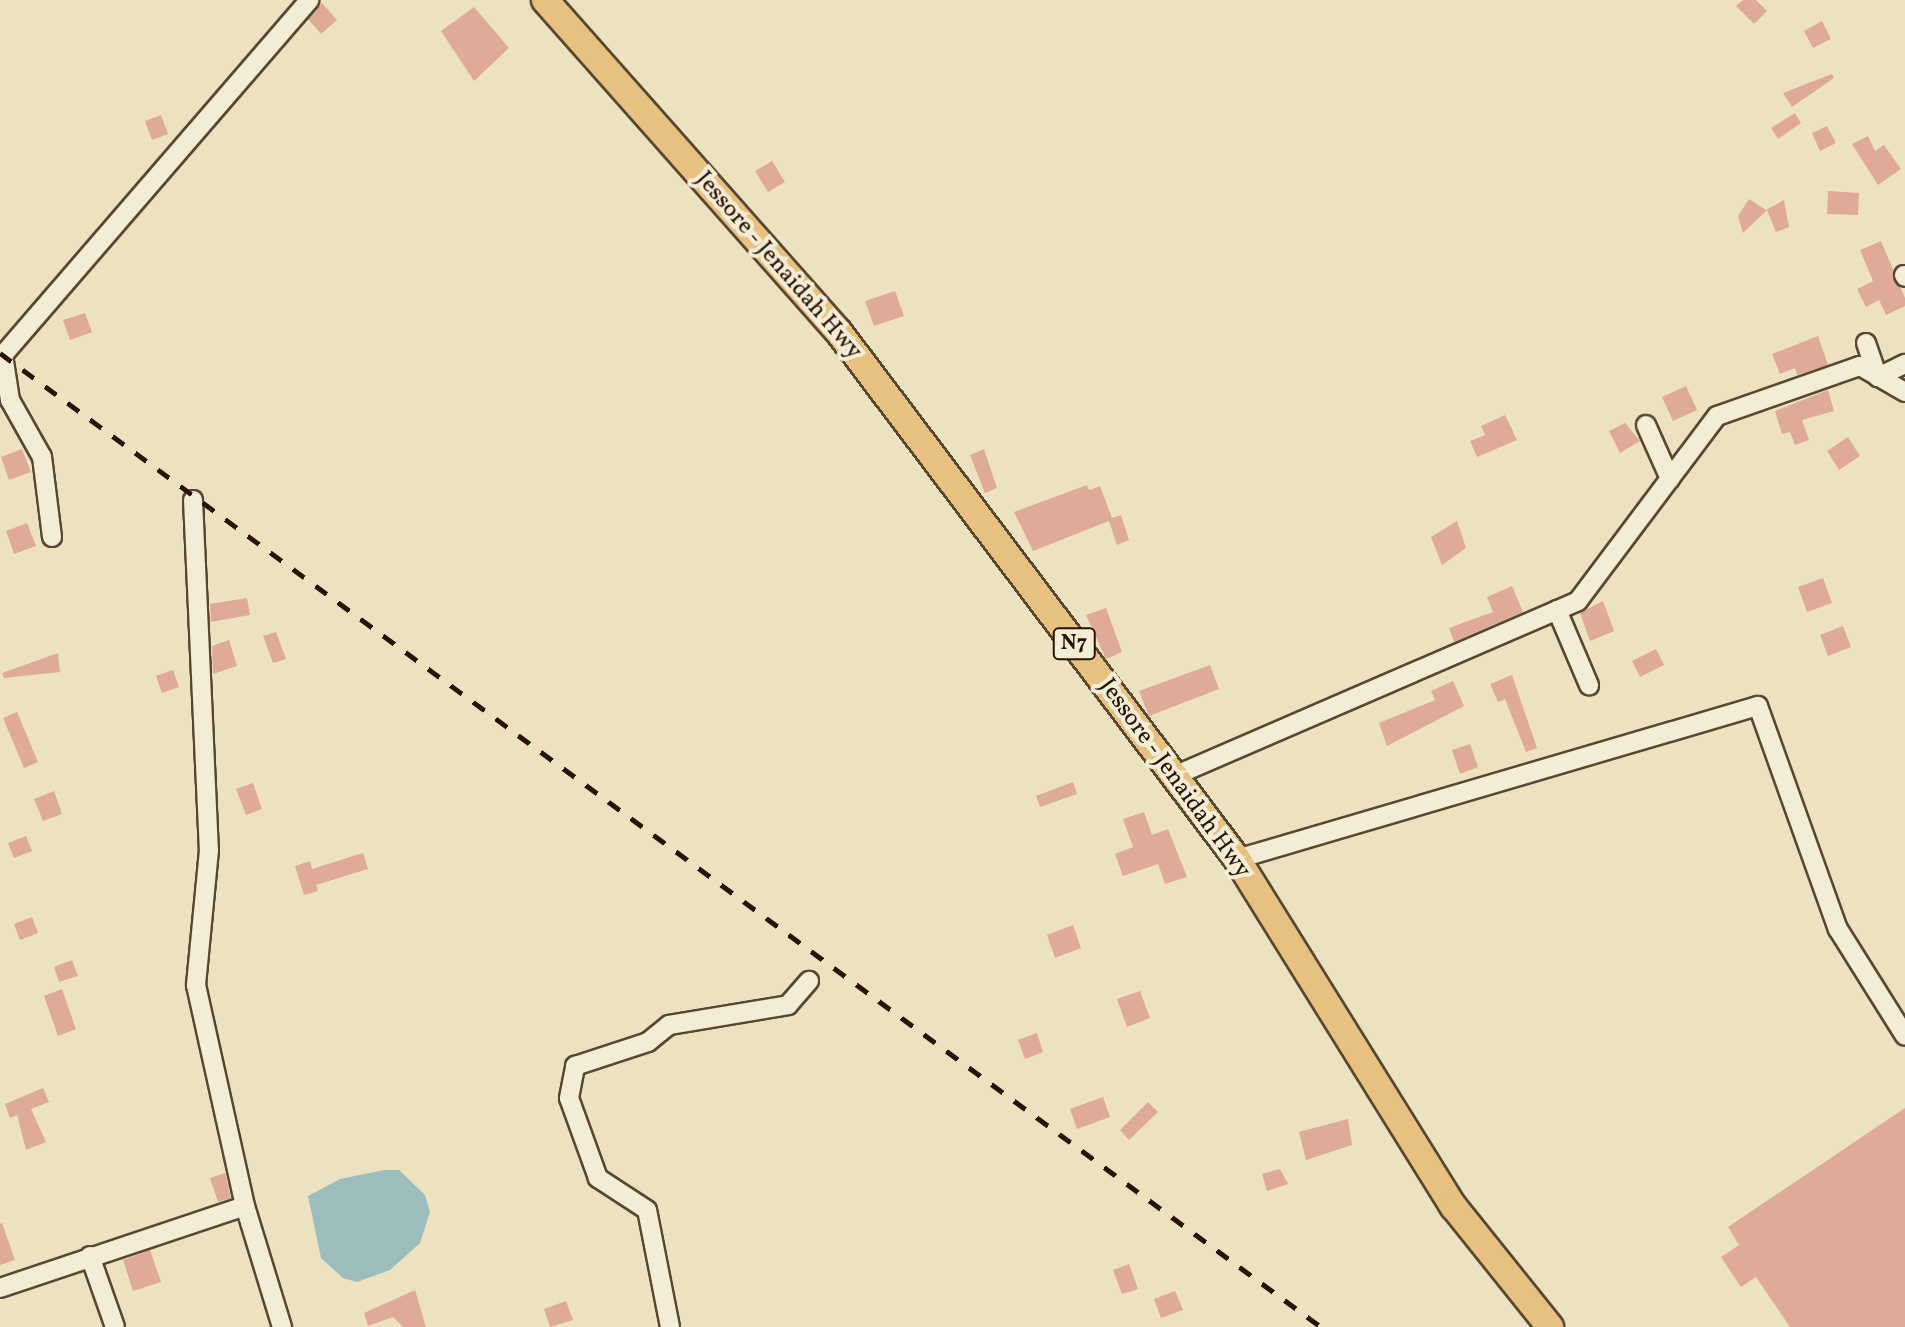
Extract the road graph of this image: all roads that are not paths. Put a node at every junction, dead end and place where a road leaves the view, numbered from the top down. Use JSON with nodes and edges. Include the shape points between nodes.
{"nodes":[{"id":1,"x":309,"y":0,"type":"edge"},
{"id":2,"x":545,"y":0,"type":"edge"},
{"id":3,"x":1866,"y":343,"type":"dead end"},
{"id":4,"x":1,"y":355,"type":"edge"},
{"id":5,"x":1905,"y":364,"type":"edge"},
{"id":6,"x":1878,"y":377,"type":"junction"},
{"id":7,"x":1905,"y":392,"type":"edge"},
{"id":8,"x":5,"y":402,"type":"edge"},
{"id":9,"x":1646,"y":425,"type":"dead end"},
{"id":10,"x":1670,"y":479,"type":"junction"},
{"id":11,"x":193,"y":500,"type":"dead end"},
{"id":12,"x":52,"y":537,"type":"dead end"},
{"id":13,"x":1557,"y":610,"type":"junction"},
{"id":14,"x":1589,"y":685,"type":"dead end"},
{"id":15,"x":1174,"y":776,"type":"junction"},
{"id":16,"x":1237,"y":859,"type":"junction"},
{"id":17,"x":809,"y":981,"type":"dead end"},
{"id":18,"x":1905,"y":1036,"type":"edge"},
{"id":19,"x":245,"y":1206,"type":"junction"},
{"id":20,"x":90,"y":1256,"type":"junction"},
{"id":21,"x":0,"y":1288,"type":"edge"},
{"id":22,"x":115,"y":1327,"type":"edge"},
{"id":23,"x":282,"y":1327,"type":"edge"},
{"id":24,"x":670,"y":1327,"type":"edge"},
{"id":25,"x":1550,"y":1327,"type":"edge"}],
"edges":[{"from":1,"to":4,"type":"street"},
{"from":2,"to":15,"type":"highway","name":"Jessore - Jenaidah Hwy","number":"N7","via":[[838,331]]},
{"from":3,"to":6,"type":"street"},
{"from":4,"to":8,"type":"street"},
{"from":5,"to":6,"type":"street"},
{"from":6,"to":7,"type":"street"},
{"from":6,"to":10,"type":"street","via":[[1860,366],[1717,416]]},
{"from":8,"to":12,"type":"street","via":[[42,457]]},
{"from":9,"to":10,"type":"street"},
{"from":10,"to":13,"type":"street","via":[[1578,601]]},
{"from":11,"to":19,"type":"street","via":[[209,850],[196,985]]},
{"from":13,"to":14,"type":"street"},
{"from":13,"to":15,"type":"street"},
{"from":15,"to":16,"type":"highway","name":"Jessore - Jenaidah Hwy","number":"N7"},
{"from":16,"to":18,"type":"street","via":[[1758,706],[1838,929]]},
{"from":16,"to":25,"type":"highway","name":"Jessore - Jenaidah Hwy","number":"N7","via":[[1454,1207]]},
{"from":17,"to":24,"type":"street","via":[[788,1005],[669,1025],[648,1042],[575,1066],[569,1098],[598,1178],[647,1210]]},
{"from":19,"to":20,"type":"street"},
{"from":19,"to":23,"type":"street"},
{"from":20,"to":21,"type":"street"},
{"from":20,"to":22,"type":"street"}]}
